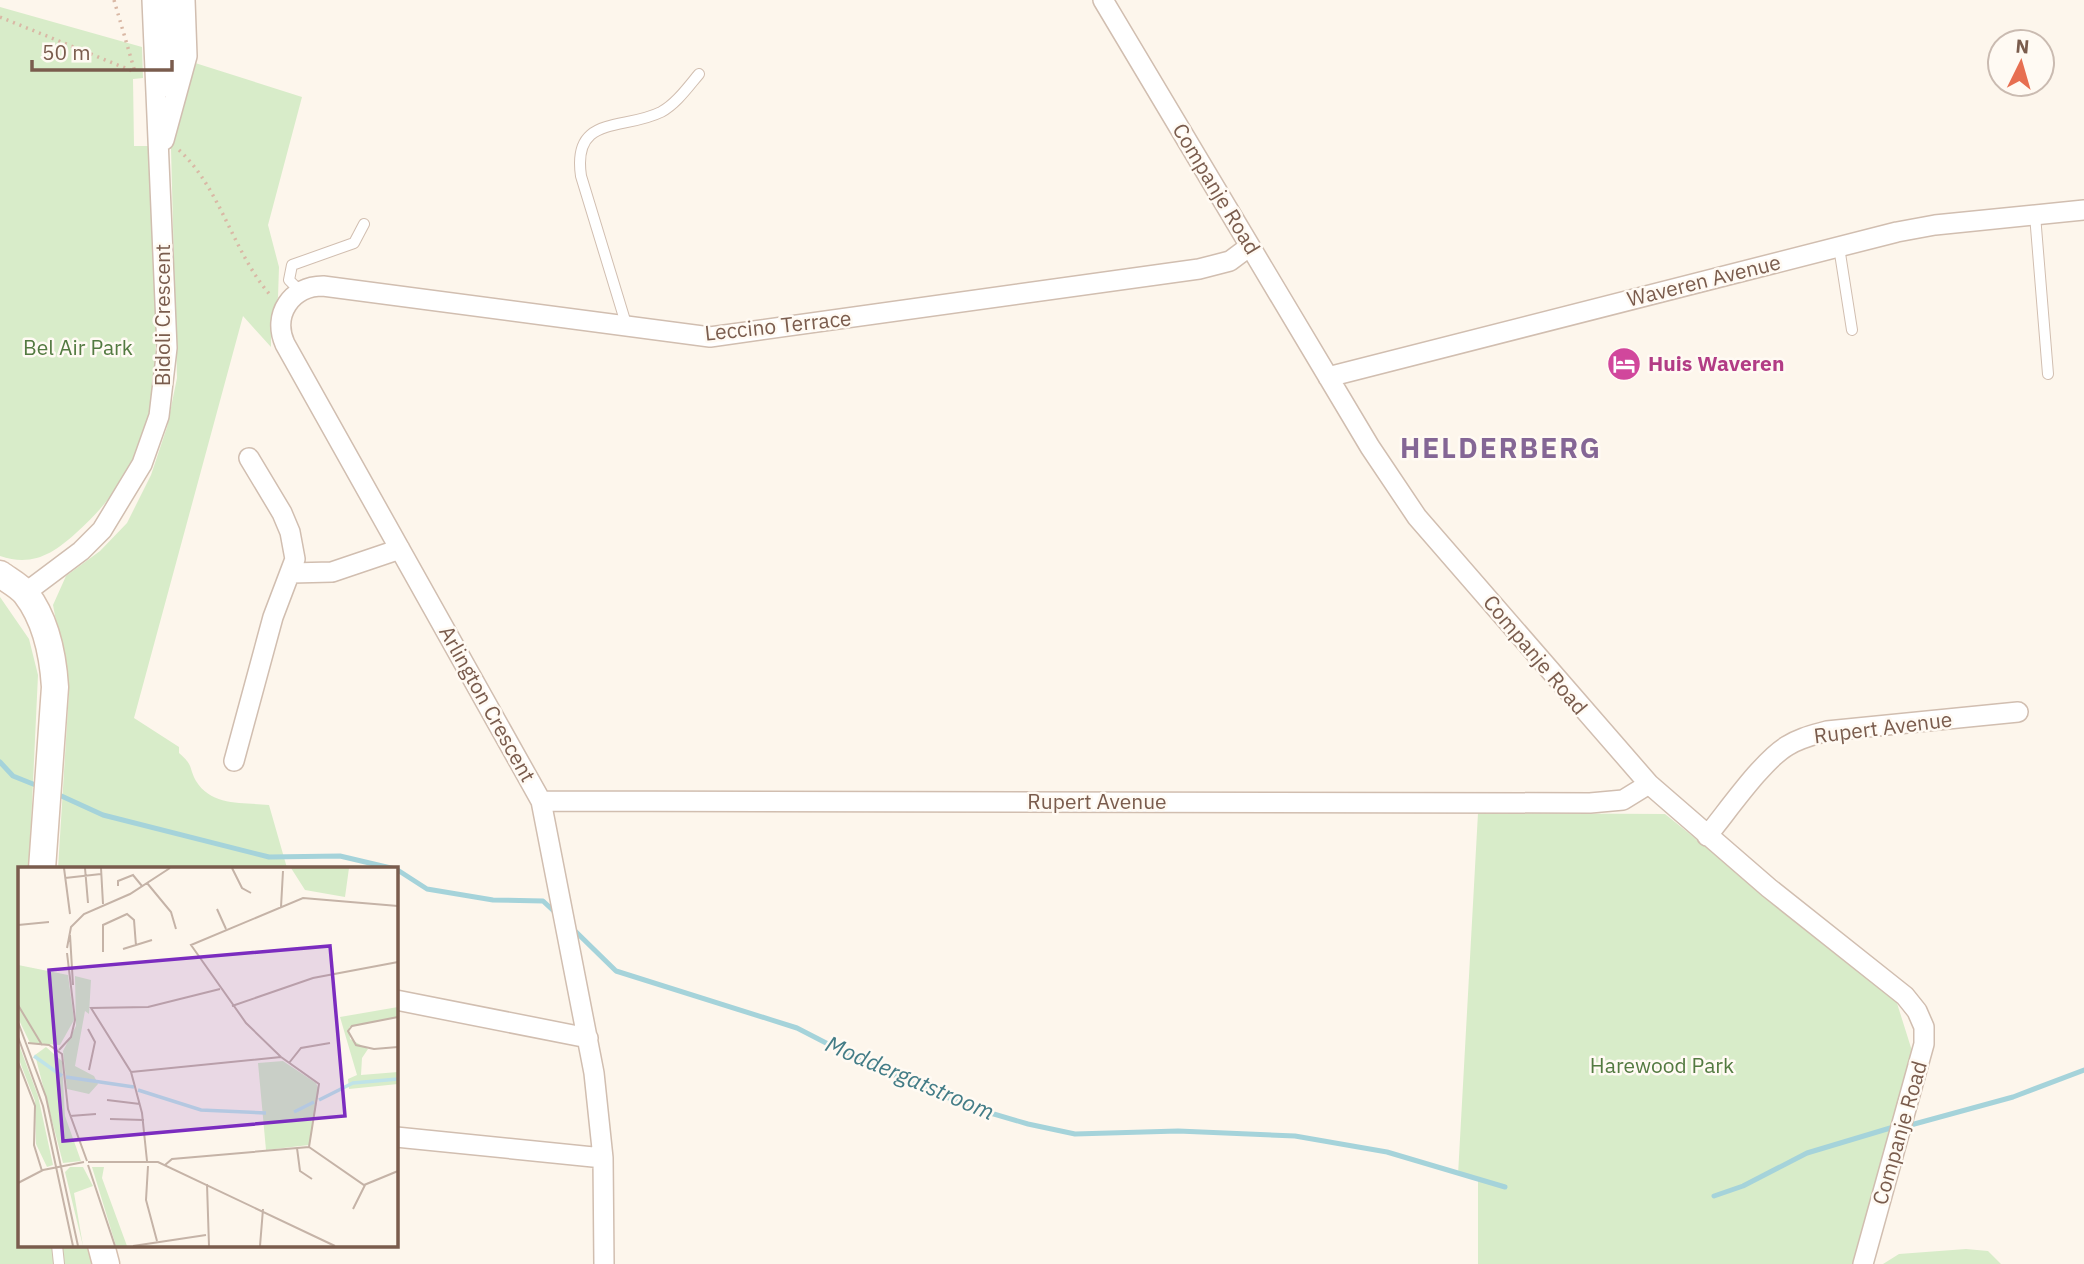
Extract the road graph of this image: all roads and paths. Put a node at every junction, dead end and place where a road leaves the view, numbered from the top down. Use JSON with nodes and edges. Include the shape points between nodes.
{"nodes":[{"id":1,"x":114,"y":0,"type":"edge"},
{"id":2,"x":152,"y":0,"type":"edge"},
{"id":3,"x":169,"y":0,"type":"edge"},
{"id":4,"x":186,"y":0,"type":"edge"},
{"id":5,"x":1103,"y":0,"type":"edge"},
{"id":6,"x":0,"y":17,"type":"edge"},
{"id":7,"x":135,"y":72,"type":"junction"},
{"id":8,"x":699,"y":74,"type":"dead end"},
{"id":9,"x":163,"y":91,"type":"junction"},
{"id":10,"x":163,"y":146,"type":"junction"},
{"id":11,"x":2084,"y":210,"type":"edge"},
{"id":12,"x":2035,"y":215,"type":"junction"},
{"id":13,"x":364,"y":224,"type":"dead end"},
{"id":14,"x":1250,"y":246,"type":"junction"},
{"id":15,"x":1839,"y":247,"type":"junction"},
{"id":16,"x":300,"y":291,"type":"junction"},
{"id":17,"x":284,"y":308,"type":"junction"},
{"id":18,"x":627,"y":328,"type":"junction"},
{"id":19,"x":1852,"y":330,"type":"dead end"},
{"id":20,"x":2048,"y":374,"type":"dead end"},
{"id":21,"x":1328,"y":377,"type":"junction"},
{"id":22,"x":249,"y":458,"type":"dead end"},
{"id":23,"x":400,"y":549,"type":"junction"},
{"id":24,"x":292,"y":573,"type":"junction"},
{"id":25,"x":0,"y":574,"type":"edge"},
{"id":26,"x":25,"y":593,"type":"junction"},
{"id":27,"x":2018,"y":712,"type":"dead end"},
{"id":28,"x":234,"y":761,"type":"dead end"},
{"id":29,"x":1649,"y":784,"type":"junction"},
{"id":30,"x":541,"y":801,"type":"junction"},
{"id":31,"x":1707,"y":836,"type":"junction"},
{"id":32,"x":43,"y":867,"type":"edge"},
{"id":33,"x":397,"y":1000,"type":"edge"},
{"id":34,"x":589,"y":1038,"type":"junction"},
{"id":35,"x":397,"y":1137,"type":"edge"},
{"id":36,"x":603,"y":1158,"type":"junction"},
{"id":37,"x":57,"y":1246,"type":"edge"},
{"id":38,"x":101,"y":1246,"type":"edge"},
{"id":39,"x":59,"y":1264,"type":"edge"},
{"id":40,"x":106,"y":1264,"type":"edge"},
{"id":41,"x":604,"y":1264,"type":"edge"},
{"id":42,"x":1863,"y":1264,"type":"edge"}],
"edges":[{"from":1,"to":7,"type":"path"},
{"from":2,"to":9,"type":"street","name":"Bidoli Crescent"},
{"from":3,"to":9,"type":"street","name":"Bidoli Crescent","via":[[171,62]]},
{"from":4,"to":9,"type":"street","name":"Bidoli Crescent","via":[[187,56]]},
{"from":5,"to":14,"type":"street","name":"Companje Road"},
{"from":6,"to":7,"type":"path"},
{"from":7,"to":9,"type":"path"},
{"from":8,"to":18,"type":"lane","via":[[668,108],[598,129],[579,154],[581,176]]},
{"from":9,"to":10,"type":"street","name":"Bidoli Crescent"},
{"from":10,"to":17,"type":"path","via":[[188,159],[203,179],[269,294]]},
{"from":10,"to":26,"type":"street","name":"Bidoli Crescent","via":[[167,348],[159,416],[142,464],[102,530]]},
{"from":11,"to":12,"type":"street","name":"Waveren Avenue"},
{"from":12,"to":15,"type":"street","name":"Waveren Avenue","via":[[1935,225]]},
{"from":12,"to":20,"type":"lane"},
{"from":13,"to":16,"type":"lane","via":[[354,243],[292,265],[289,280]]},
{"from":14,"to":18,"type":"street","name":"Leccino Terrace","via":[[1230,261],[1199,269],[709,337]]},
{"from":14,"to":21,"type":"street","name":"Companje Road"},
{"from":15,"to":19,"type":"lane"},
{"from":15,"to":21,"type":"street","name":"Waveren Avenue"},
{"from":16,"to":17,"type":"street"},
{"from":16,"to":18,"type":"street","name":"Leccino Terrace","via":[[323,286]]},
{"from":17,"to":23,"type":"street","name":"Arlington Crescent","via":[[280,330],[285,344]]},
{"from":21,"to":29,"type":"street","name":"Companje Road","via":[[1417,517]]},
{"from":22,"to":24,"type":"street","via":[[290,532],[295,559]]},
{"from":23,"to":24,"type":"street","via":[[332,572]]},
{"from":23,"to":30,"type":"street","name":"Arlington Crescent"},
{"from":24,"to":28,"type":"street","via":[[273,617]]},
{"from":25,"to":26,"type":"street"},
{"from":26,"to":32,"type":"street","via":[[43,627],[55,687]]},
{"from":27,"to":31,"type":"street","name":"Rupert Avenue","via":[[1805,737],[1770,760]]},
{"from":29,"to":30,"type":"street","name":"Rupert Avenue","via":[[1623,800],[1590,803]]},
{"from":29,"to":31,"type":"street","name":"Companje Road"},
{"from":30,"to":34,"type":"street","name":"Arlington Crescent"},
{"from":31,"to":42,"type":"street","name":"Companje Road","via":[[1905,996],[1924,1027],[1920,1068]]},
{"from":33,"to":34,"type":"street"},
{"from":34,"to":36,"type":"street","name":"Arlington Crescent"},
{"from":35,"to":36,"type":"street"},
{"from":36,"to":41,"type":"street","name":"Arlington Crescent"},
{"from":37,"to":39,"type":"lane"},
{"from":38,"to":40,"type":"street"}]}
